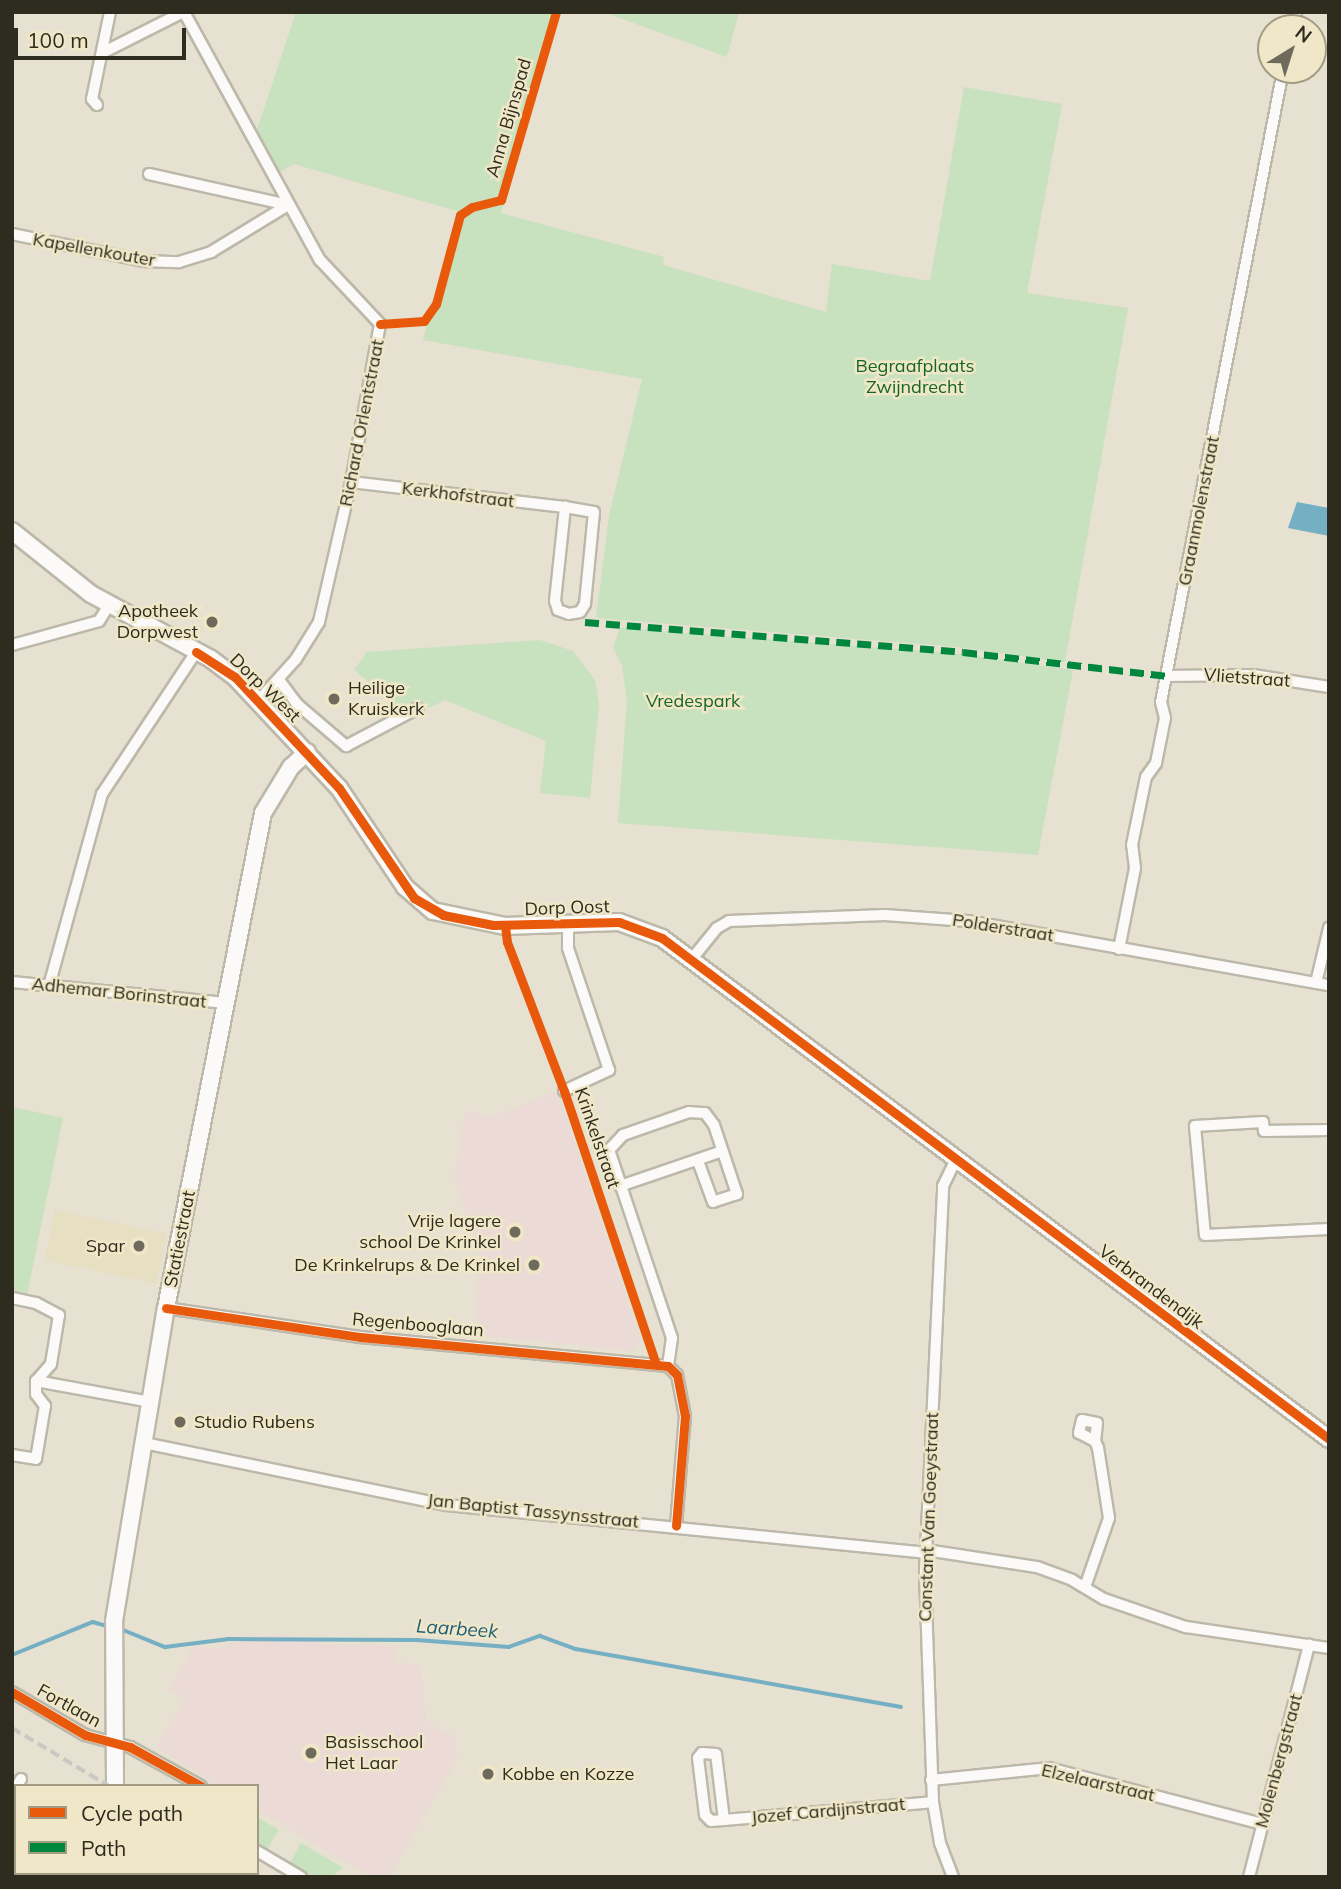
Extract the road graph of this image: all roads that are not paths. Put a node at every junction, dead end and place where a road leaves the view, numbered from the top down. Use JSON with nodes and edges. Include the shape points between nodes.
{"nodes":[{"id":1,"x":110,"y":12,"type":"edge"},
{"id":2,"x":183,"y":12,"type":"edge"},
{"id":3,"x":102,"y":53,"type":"junction"},
{"id":4,"x":1280,"y":84,"type":"edge"},
{"id":5,"x":97,"y":105,"type":"dead end"},
{"id":6,"x":149,"y":174,"type":"dead end"},
{"id":7,"x":288,"y":205,"type":"junction"},
{"id":8,"x":12,"y":234,"type":"edge"},
{"id":9,"x":351,"y":482,"type":"junction"},
{"id":10,"x":565,"y":508,"type":"junction"},
{"id":11,"x":12,"y":531,"type":"edge"},
{"id":12,"x":109,"y":605,"type":"junction"},
{"id":13,"x":12,"y":645,"type":"edge"},
{"id":14,"x":197,"y":652,"type":"junction"},
{"id":15,"x":1166,"y":676,"type":"junction"},
{"id":16,"x":279,"y":680,"type":"junction"},
{"id":17,"x":1329,"y":687,"type":"edge"},
{"id":18,"x":259,"y":700,"type":"junction"},
{"id":19,"x":418,"y":708,"type":"dead end"},
{"id":20,"x":307,"y":752,"type":"junction"},
{"id":21,"x":568,"y":924,"type":"junction"},
{"id":22,"x":1329,"y":928,"type":"edge"},
{"id":23,"x":1119,"y":948,"type":"junction"},
{"id":24,"x":691,"y":960,"type":"junction"},
{"id":25,"x":12,"y":982,"type":"edge"},
{"id":26,"x":1316,"y":983,"type":"junction"},
{"id":27,"x":1329,"y":985,"type":"edge"},
{"id":28,"x":49,"y":986,"type":"junction"},
{"id":29,"x":226,"y":1003,"type":"junction"},
{"id":30,"x":564,"y":1091,"type":"dead end"},
{"id":31,"x":1329,"y":1130,"type":"edge"},
{"id":32,"x":722,"y":1151,"type":"junction"},
{"id":33,"x":956,"y":1159,"type":"junction"},
{"id":34,"x":698,"y":1161,"type":"junction"},
{"id":35,"x":620,"y":1186,"type":"junction"},
{"id":36,"x":1329,"y":1229,"type":"edge"},
{"id":37,"x":12,"y":1298,"type":"edge"},
{"id":38,"x":166,"y":1308,"type":"junction"},
{"id":39,"x":668,"y":1366,"type":"junction"},
{"id":40,"x":36,"y":1381,"type":"junction"},
{"id":41,"x":150,"y":1402,"type":"junction"},
{"id":42,"x":1329,"y":1439,"type":"edge"},
{"id":43,"x":1095,"y":1441,"type":"dead end"},
{"id":44,"x":144,"y":1443,"type":"junction"},
{"id":45,"x":12,"y":1455,"type":"edge"},
{"id":46,"x":676,"y":1526,"type":"junction"},
{"id":47,"x":926,"y":1551,"type":"junction"},
{"id":48,"x":1085,"y":1587,"type":"junction"},
{"id":49,"x":1309,"y":1645,"type":"junction"},
{"id":50,"x":1329,"y":1648,"type":"edge"},
{"id":51,"x":12,"y":1692,"type":"edge"},
{"id":52,"x":113,"y":1743,"type":"junction"},
{"id":53,"x":932,"y":1780,"type":"junction"},
{"id":54,"x":115,"y":1784,"type":"edge"},
{"id":55,"x":197,"y":1784,"type":"edge"},
{"id":56,"x":933,"y":1802,"type":"junction"},
{"id":57,"x":724,"y":1820,"type":"junction"},
{"id":58,"x":1262,"y":1824,"type":"junction"},
{"id":59,"x":259,"y":1852,"type":"edge"},
{"id":60,"x":301,"y":1877,"type":"edge"},
{"id":61,"x":953,"y":1877,"type":"edge"},
{"id":62,"x":1249,"y":1877,"type":"edge"}],
"edges":[{"from":1,"to":3,"type":"street"},
{"from":2,"to":3,"type":"street"},
{"from":2,"to":7,"type":"street","name":"Richard Orlentstraat"},
{"from":3,"to":5,"type":"street","via":[[92,99]]},
{"from":4,"to":15,"type":"street","name":"Graanmolenstraat"},
{"from":6,"to":7,"type":"street"},
{"from":7,"to":8,"type":"street","name":"Kapellenkouter","via":[[211,251],[179,262],[144,261]]},
{"from":7,"to":9,"type":"street","name":"Richard Orlentstraat","via":[[327,270],[380,324]]},
{"from":9,"to":10,"type":"street","name":"Kerkhofstraat"},
{"from":9,"to":16,"type":"street","name":"Richard Orlentstraat","via":[[319,622]]},
{"from":10,"to":10,"type":"street","name":"Kerkhofstraat","via":[[594,512],[585,604],[580,612],[569,614],[558,610],[555,601]]},
{"from":11,"to":12,"type":"main road","name":"Dorp West"},
{"from":12,"to":13,"type":"street","via":[[99,621]]},
{"from":12,"to":14,"type":"main road","name":"Dorp West"},
{"from":14,"to":18,"type":"main road","name":"Dorp West","via":[[225,667]]},
{"from":14,"to":28,"type":"street","via":[[102,794]]},
{"from":15,"to":17,"type":"street","name":"Vlietstraat","via":[[1253,675]]},
{"from":15,"to":23,"type":"street","name":"Graanmolenstraat","via":[[1161,702],[1165,718],[1156,763],[1146,777],[1132,845],[1135,868]]},
{"from":16,"to":18,"type":"street","name":"Richard Orlentstraat"},
{"from":16,"to":19,"type":"street","via":[[296,704],[346,746]]},
{"from":18,"to":20,"type":"main road","name":"Dorp West"},
{"from":20,"to":21,"type":"main road","name":"Dorp Oost","via":[[339,788],[405,887],[433,911],[505,926]]},
{"from":20,"to":29,"type":"main road","name":"Statiestraat","via":[[291,767],[263,813]]},
{"from":21,"to":24,"type":"main road","name":"Dorp Oost","via":[[636,926]]},
{"from":21,"to":30,"type":"street","via":[[569,948],[609,1070]]},
{"from":22,"to":26,"type":"street"},
{"from":23,"to":24,"type":"street","name":"Polderstraat","via":[[968,921],[870,915],[729,922],[717,928]]},
{"from":23,"to":26,"type":"street","name":"Polderstraat"},
{"from":24,"to":33,"type":"main road","name":"Dorp Oost"},
{"from":25,"to":28,"type":"street","name":"Adhemar Borinstraat"},
{"from":26,"to":27,"type":"street","name":"Polderstraat"},
{"from":28,"to":29,"type":"street","name":"Adhemar Borinstraat"},
{"from":29,"to":38,"type":"main road","name":"Statiestraat"},
{"from":31,"to":36,"type":"street","via":[[1264,1131],[1263,1122],[1195,1126],[1205,1235]]},
{"from":32,"to":34,"type":"street"},
{"from":32,"to":34,"type":"street","via":[[737,1194],[713,1202]]},
{"from":32,"to":35,"type":"street","name":"Krinkelstraat","via":[[711,1118],[689,1112],[623,1135],[611,1144],[608,1157]]},
{"from":33,"to":42,"type":"main road","name":"Verbrandendijk"},
{"from":33,"to":47,"type":"street","name":"Constant Van Goeystraat","via":[[943,1185]]},
{"from":34,"to":35,"type":"street"},
{"from":35,"to":39,"type":"street","name":"Krinkelstraat","via":[[672,1338]]},
{"from":37,"to":40,"type":"street","via":[[59,1315],[51,1364]]},
{"from":38,"to":39,"type":"street","name":"Regenbooglaan","via":[[360,1337]]},
{"from":38,"to":41,"type":"main road","name":"Statiestraat"},
{"from":39,"to":46,"type":"street","name":"Krinkelstraat","via":[[677,1375],[685,1416]]},
{"from":40,"to":41,"type":"street"},
{"from":40,"to":45,"type":"street","via":[[36,1394],[45,1406],[36,1460]]},
{"from":41,"to":44,"type":"main road","name":"Statiestraat"},
{"from":43,"to":48,"type":"street","via":[[1108,1518]]},
{"from":44,"to":46,"type":"street","name":"Jan Baptist Tassynsstraat","via":[[447,1505]]},
{"from":44,"to":52,"type":"main road","name":"Statiestraat","via":[[114,1627]]},
{"from":46,"to":47,"type":"street","name":"Jan Baptist Tassynsstraat"},
{"from":47,"to":48,"type":"street","name":"Jan Baptist Tassynsstraat","via":[[1037,1567]]},
{"from":47,"to":53,"type":"street","name":"Constant Van Goeystraat"},
{"from":48,"to":49,"type":"street","name":"Jan Baptist Tassynsstraat","via":[[1104,1599],[1186,1627]]},
{"from":49,"to":50,"type":"street","name":"Jan Baptist Tassynsstraat"},
{"from":49,"to":58,"type":"street","name":"Molenbergstraat"},
{"from":51,"to":52,"type":"street","name":"Fortlaan","via":[[85,1735]]},
{"from":52,"to":54,"type":"main road","name":"Statiestraat"},
{"from":52,"to":55,"type":"street","name":"Fortlaan"},
{"from":53,"to":56,"type":"street","name":"Constant Van Goeystraat"},
{"from":53,"to":58,"type":"street","name":"Elzelaarstraat","via":[[1049,1768]]},
{"from":56,"to":57,"type":"street","name":"Jozef Cardijnstraat"},
{"from":56,"to":61,"type":"street","name":"Constant Van Goeystraat","via":[[940,1843]]},
{"from":57,"to":57,"type":"street","via":[[711,1821],[705,1815],[698,1758],[702,1753],[716,1754]]},
{"from":58,"to":62,"type":"street","name":"Molenbergstraat"},
{"from":59,"to":60,"type":"street"}]}
